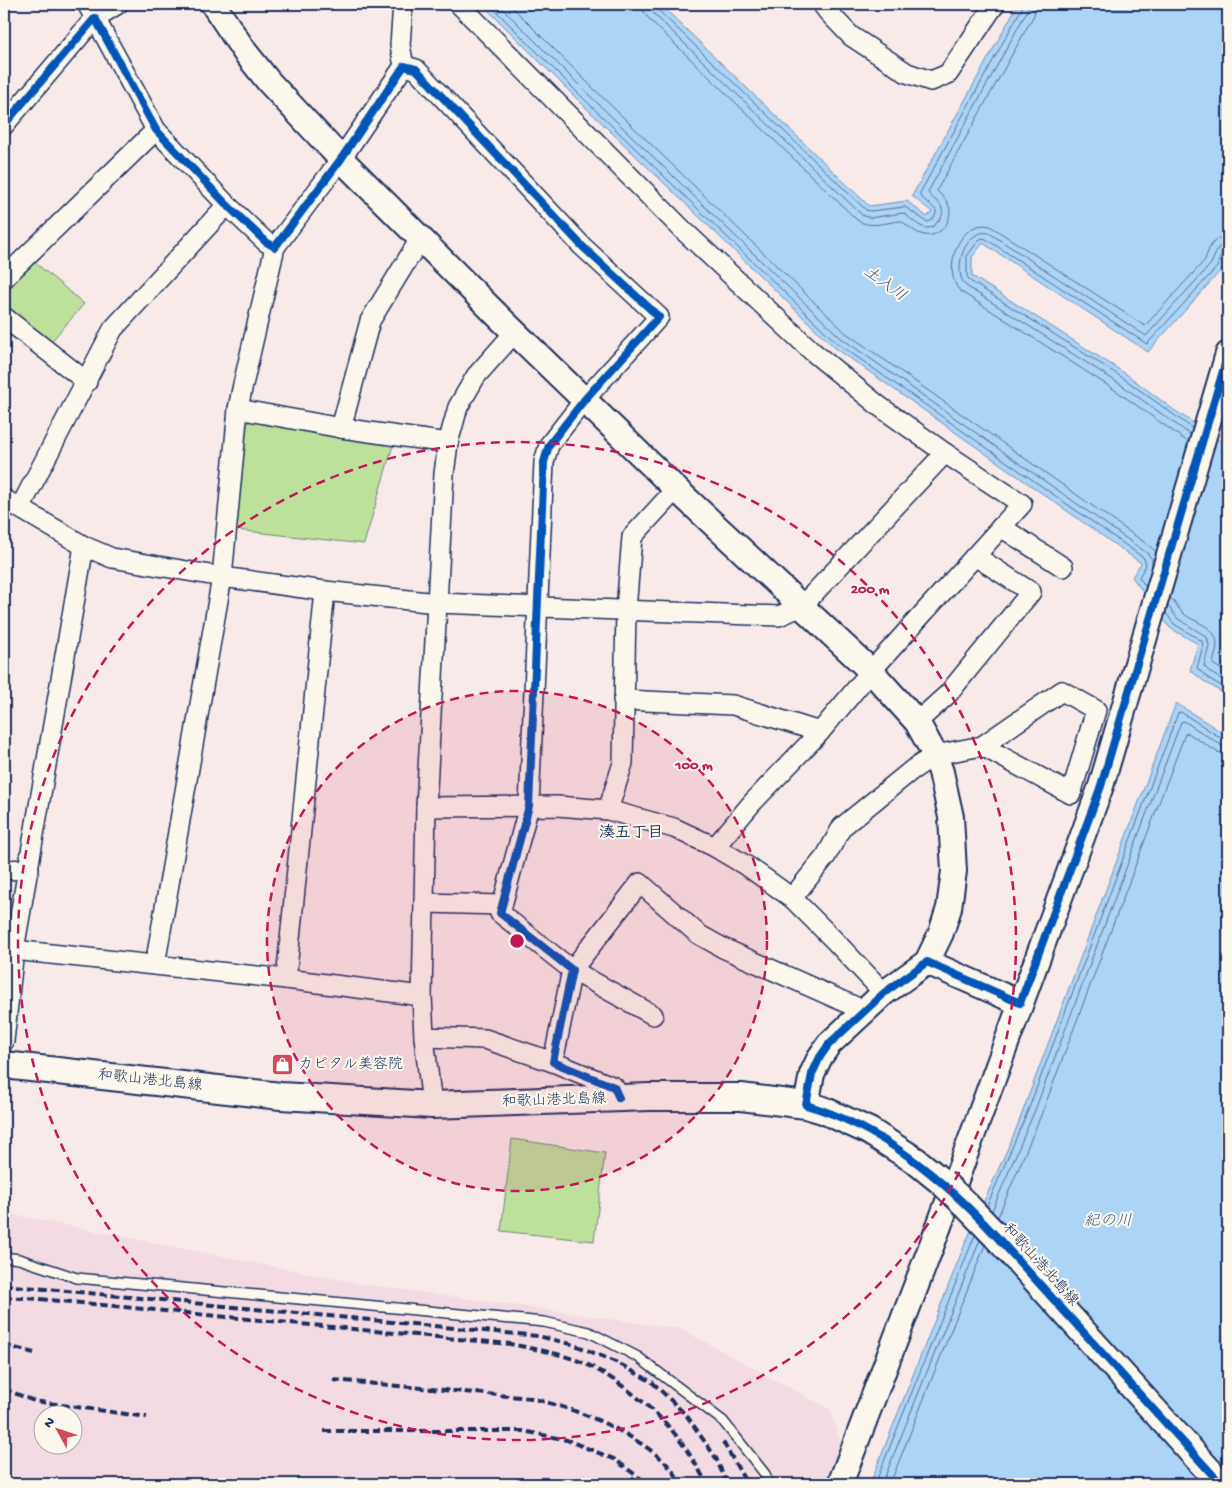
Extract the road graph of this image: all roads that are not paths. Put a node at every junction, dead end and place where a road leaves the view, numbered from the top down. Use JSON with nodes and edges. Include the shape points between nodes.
{"nodes":[{"id":1,"x":118,"y":4,"type":"edge"},
{"id":2,"x":213,"y":4,"type":"edge"},
{"id":3,"x":403,"y":4,"type":"edge"},
{"id":4,"x":459,"y":4,"type":"edge"},
{"id":5,"x":822,"y":4,"type":"edge"},
{"id":6,"x":995,"y":4,"type":"edge"},
{"id":7,"x":91,"y":11,"type":"edge"},
{"id":8,"x":404,"y":66,"type":"junction"},
{"id":9,"x":4,"y":125,"type":"edge"},
{"id":10,"x":156,"y":130,"type":"junction"},
{"id":11,"x":341,"y":159,"type":"junction"},
{"id":12,"x":228,"y":205,"type":"junction"},
{"id":13,"x":420,"y":239,"type":"junction"},
{"id":14,"x":275,"y":247,"type":"junction"},
{"id":15,"x":4,"y":278,"type":"edge"},
{"id":16,"x":4,"y":317,"type":"edge"},
{"id":17,"x":514,"y":332,"type":"junction"},
{"id":18,"x":1228,"y":354,"type":"edge"},
{"id":19,"x":87,"y":382,"type":"junction"},
{"id":20,"x":585,"y":400,"type":"junction"},
{"id":21,"x":238,"y":409,"type":"junction"},
{"id":22,"x":341,"y":428,"type":"junction"},
{"id":23,"x":448,"y":443,"type":"junction"},
{"id":24,"x":945,"y":454,"type":"junction"},
{"id":25,"x":676,"y":489,"type":"junction"},
{"id":26,"x":4,"y":498,"type":"edge"},
{"id":27,"x":20,"y":508,"type":"junction"},
{"id":28,"x":1001,"y":527,"type":"junction"},
{"id":29,"x":84,"y":546,"type":"junction"},
{"id":30,"x":975,"y":556,"type":"junction"},
{"id":31,"x":1063,"y":567,"type":"dead end"},
{"id":32,"x":222,"y":576,"type":"junction"},
{"id":33,"x":326,"y":591,"type":"junction"},
{"id":34,"x":436,"y":602,"type":"junction"},
{"id":35,"x":802,"y":606,"type":"junction"},
{"id":36,"x":539,"y":607,"type":"junction"},
{"id":37,"x":626,"y":610,"type":"junction"},
{"id":38,"x":871,"y":670,"type":"junction"},
{"id":39,"x":624,"y":700,"type":"junction"},
{"id":40,"x":916,"y":722,"type":"junction"},
{"id":41,"x":820,"y":732,"type":"junction"},
{"id":42,"x":982,"y":746,"type":"junction"},
{"id":43,"x":935,"y":755,"type":"junction"},
{"id":44,"x":529,"y":806,"type":"junction"},
{"id":45,"x":426,"y":807,"type":"junction"},
{"id":46,"x":608,"y":810,"type":"junction"},
{"id":47,"x":715,"y":847,"type":"junction"},
{"id":48,"x":4,"y":870,"type":"edge"},
{"id":49,"x":29,"y":870,"type":"junction"},
{"id":50,"x":792,"y":898,"type":"junction"},
{"id":51,"x":424,"y":904,"type":"junction"},
{"id":52,"x":502,"y":905,"type":"junction"},
{"id":53,"x":9,"y":950,"type":"edge"},
{"id":54,"x":927,"y":962,"type":"junction"},
{"id":55,"x":155,"y":966,"type":"junction"},
{"id":56,"x":572,"y":970,"type":"junction"},
{"id":57,"x":286,"y":978,"type":"junction"},
{"id":58,"x":884,"y":993,"type":"junction"},
{"id":59,"x":422,"y":996,"type":"junction"},
{"id":60,"x":1020,"y":1003,"type":"junction"},
{"id":61,"x":865,"y":1012,"type":"junction"},
{"id":62,"x":653,"y":1014,"type":"dead end"},
{"id":63,"x":424,"y":1037,"type":"junction"},
{"id":64,"x":4,"y":1041,"type":"edge"},
{"id":65,"x":552,"y":1062,"type":"junction"},
{"id":66,"x":4,"y":1065,"type":"edge"},
{"id":67,"x":619,"y":1098,"type":"junction"},
{"id":68,"x":432,"y":1105,"type":"junction"},
{"id":69,"x":806,"y":1105,"type":"junction"},
{"id":70,"x":4,"y":1257,"type":"edge"},
{"id":71,"x":768,"y":1484,"type":"edge"},
{"id":72,"x":840,"y":1484,"type":"edge"},
{"id":73,"x":1221,"y":1484,"type":"edge"}],
"edges":[{"from":1,"to":7,"type":"street"},
{"from":2,"to":11,"type":"street","via":[[269,82]]},
{"from":3,"to":8,"type":"street","via":[[400,45]]},
{"from":4,"to":24,"type":"street","via":[[683,230],[813,352]]},
{"from":5,"to":6,"type":"street","via":[[852,36],[907,73],[931,81],[948,74]]},
{"from":7,"to":9,"type":"street"},
{"from":7,"to":10,"type":"street"},
{"from":8,"to":11,"type":"street"},
{"from":8,"to":20,"type":"street","via":[[416,69],[582,246],[659,317]]},
{"from":10,"to":12,"type":"street"},
{"from":10,"to":15,"type":"street"},
{"from":11,"to":13,"type":"street"},
{"from":11,"to":14,"type":"street"},
{"from":12,"to":14,"type":"street"},
{"from":12,"to":19,"type":"street","via":[[113,329]]},
{"from":13,"to":17,"type":"street"},
{"from":13,"to":22,"type":"street","via":[[370,321]]},
{"from":14,"to":21,"type":"street"},
{"from":16,"to":19,"type":"street"},
{"from":17,"to":20,"type":"street"},
{"from":17,"to":23,"type":"street","via":[[476,376],[458,407]]},
{"from":18,"to":60,"type":"street","via":[[1101,786]]},
{"from":19,"to":27,"type":"street"},
{"from":20,"to":25,"type":"street"},
{"from":20,"to":36,"type":"street","via":[[548,445],[544,462]]},
{"from":21,"to":22,"type":"street"},
{"from":21,"to":32,"type":"street"},
{"from":22,"to":23,"type":"street"},
{"from":23,"to":34,"type":"street"},
{"from":24,"to":28,"type":"street","via":[[1022,504]]},
{"from":24,"to":35,"type":"street"},
{"from":25,"to":35,"type":"street"},
{"from":25,"to":37,"type":"street","via":[[632,537]]},
{"from":26,"to":27,"type":"street"},
{"from":27,"to":29,"type":"street"},
{"from":28,"to":30,"type":"street"},
{"from":28,"to":31,"type":"street"},
{"from":29,"to":32,"type":"street","via":[[112,558]]},
{"from":29,"to":49,"type":"street"},
{"from":30,"to":38,"type":"street"},
{"from":30,"to":40,"type":"street","via":[[1031,592],[948,694]]},
{"from":32,"to":33,"type":"street"},
{"from":32,"to":55,"type":"street"},
{"from":33,"to":34,"type":"street"},
{"from":33,"to":57,"type":"street"},
{"from":34,"to":36,"type":"street"},
{"from":34,"to":45,"type":"street"},
{"from":35,"to":37,"type":"street","via":[[779,616]]},
{"from":35,"to":38,"type":"street"},
{"from":36,"to":37,"type":"street"},
{"from":36,"to":44,"type":"street"},
{"from":37,"to":39,"type":"street"},
{"from":38,"to":40,"type":"street"},
{"from":38,"to":41,"type":"street"},
{"from":39,"to":41,"type":"street","via":[[733,704]]},
{"from":39,"to":46,"type":"street","via":[[623,762]]},
{"from":40,"to":43,"type":"street"},
{"from":41,"to":47,"type":"street"},
{"from":42,"to":42,"type":"street","via":[[1062,691],[1096,710],[1071,794]]},
{"from":42,"to":43,"type":"street"},
{"from":43,"to":50,"type":"street","via":[[842,827],[826,856]]},
{"from":43,"to":54,"type":"street","via":[[951,817],[954,871],[949,908]]},
{"from":44,"to":45,"type":"street"},
{"from":44,"to":46,"type":"street"},
{"from":44,"to":52,"type":"street"},
{"from":45,"to":51,"type":"street"},
{"from":46,"to":47,"type":"street","via":[[674,828]]},
{"from":47,"to":50,"type":"street"},
{"from":48,"to":49,"type":"street"},
{"from":49,"to":53,"type":"street"},
{"from":50,"to":58,"type":"street"},
{"from":51,"to":52,"type":"street"},
{"from":51,"to":59,"type":"street"},
{"from":52,"to":56,"type":"street","via":[[500,913]]},
{"from":53,"to":55,"type":"street"},
{"from":53,"to":64,"type":"street"},
{"from":54,"to":58,"type":"street"},
{"from":54,"to":60,"type":"street"},
{"from":55,"to":57,"type":"street"},
{"from":56,"to":61,"type":"street","via":[[640,883],[698,934]]},
{"from":56,"to":62,"type":"street"},
{"from":56,"to":65,"type":"street"},
{"from":57,"to":59,"type":"street"},
{"from":58,"to":61,"type":"street"},
{"from":59,"to":63,"type":"street"},
{"from":60,"to":72,"type":"street"},
{"from":61,"to":69,"type":"street","via":[[829,1044],[820,1057],[812,1074]]},
{"from":63,"to":65,"type":"street","via":[[485,1039]]},
{"from":63,"to":68,"type":"street"},
{"from":65,"to":67,"type":"street","via":[[614,1087]]},
{"from":66,"to":68,"type":"main road","name":"和歌山港北島線","via":[[281,1096]]},
{"from":67,"to":68,"type":"main road","name":"和歌山港北島線"},
{"from":67,"to":69,"type":"main road","name":"和歌山港北島線","via":[[741,1097]]},
{"from":69,"to":73,"type":"main road","name":"和歌山港北島線","bridge":true,"via":[[869,1132],[916,1161],[942,1182],[990,1230]]},
{"from":70,"to":71,"type":"lane","via":[[77,1278],[544,1322],[589,1332],[638,1357],[723,1421],[765,1474]]}]}
